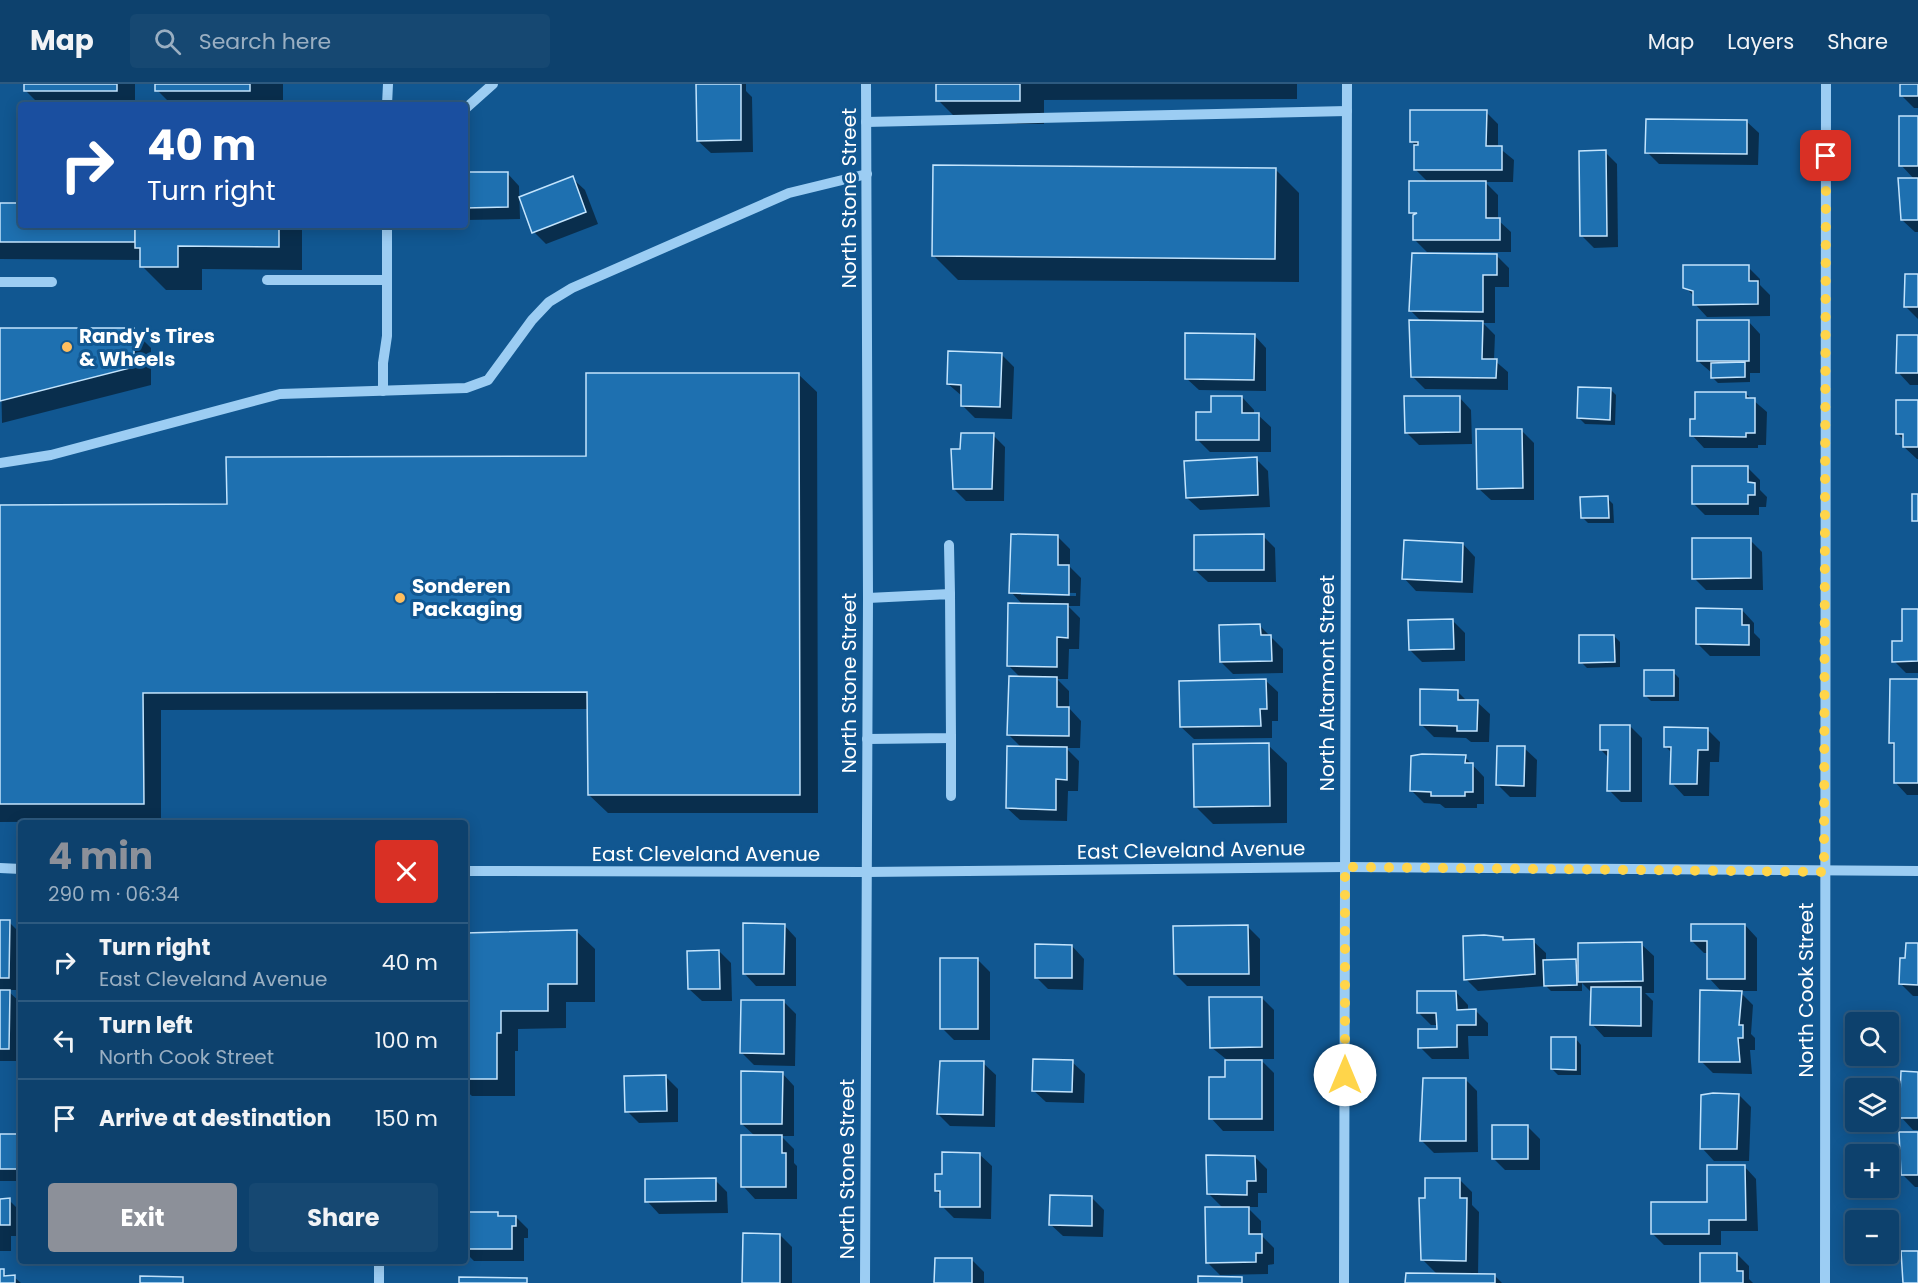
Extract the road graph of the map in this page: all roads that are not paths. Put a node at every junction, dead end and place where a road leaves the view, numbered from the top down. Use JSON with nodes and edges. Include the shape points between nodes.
{"nodes":[{"id":1,"x":387,"y":84,"type":"edge"},
{"id":2,"x":493,"y":84,"type":"edge"},
{"id":3,"x":866,"y":84,"type":"edge"},
{"id":4,"x":1347,"y":84,"type":"edge"},
{"id":5,"x":1826,"y":84,"type":"edge"},
{"id":6,"x":387,"y":102,"type":"edge"},
{"id":7,"x":468,"y":106,"type":"edge"},
{"id":8,"x":1347,"y":111,"type":"junction"},
{"id":9,"x":866,"y":122,"type":"junction"},
{"id":10,"x":867,"y":174,"type":"junction"},
{"id":11,"x":387,"y":228,"type":"edge"},
{"id":12,"x":267,"y":280,"type":"dead end"},
{"id":13,"x":387,"y":280,"type":"junction"},
{"id":14,"x":0,"y":282,"type":"edge"},
{"id":15,"x":52,"y":282,"type":"dead end"},
{"id":16,"x":383,"y":391,"type":"junction"},
{"id":17,"x":0,"y":463,"type":"edge"},
{"id":18,"x":949,"y":545,"type":"dead end"},
{"id":19,"x":950,"y":594,"type":"junction"},
{"id":20,"x":868,"y":598,"type":"junction"},
{"id":21,"x":951,"y":738,"type":"junction"},
{"id":22,"x":867,"y":739,"type":"junction"},
{"id":23,"x":951,"y":796,"type":"dead end"},
{"id":24,"x":1345,"y":867,"type":"junction"},
{"id":25,"x":0,"y":868,"type":"edge"},
{"id":26,"x":18,"y":868,"type":"edge"},
{"id":27,"x":468,"y":871,"type":"edge"},
{"id":28,"x":1918,"y":871,"type":"edge"},
{"id":29,"x":866,"y":872,"type":"junction"},
{"id":30,"x":1824,"y":872,"type":"junction"},
{"id":31,"x":379,"y":1264,"type":"edge"},
{"id":32,"x":379,"y":1283,"type":"edge"},
{"id":33,"x":865,"y":1283,"type":"edge"},
{"id":34,"x":1344,"y":1283,"type":"edge"},
{"id":35,"x":1825,"y":1283,"type":"edge"}],
"edges":[{"from":1,"to":6,"type":"street"},
{"from":2,"to":7,"type":"street"},
{"from":3,"to":9,"type":"street","name":"North Stone Street"},
{"from":4,"to":8,"type":"street","name":"North Altamont Street"},
{"from":5,"to":30,"type":"street","name":"North Cook Street"},
{"from":8,"to":9,"type":"street"},
{"from":8,"to":24,"type":"street","name":"North Altamont Street"},
{"from":9,"to":10,"type":"street","name":"North Stone Street"},
{"from":10,"to":16,"type":"street","via":[[789,193],[572,288],[549,302],[532,320],[488,380],[466,388]]},
{"from":10,"to":20,"type":"street","name":"North Stone Street"},
{"from":11,"to":13,"type":"street"},
{"from":12,"to":13,"type":"street"},
{"from":13,"to":16,"type":"street"},
{"from":14,"to":15,"type":"street"},
{"from":16,"to":17,"type":"street","via":[[280,394],[51,455]]},
{"from":18,"to":19,"type":"street"},
{"from":19,"to":20,"type":"street"},
{"from":19,"to":21,"type":"street"},
{"from":20,"to":22,"type":"street","name":"North Stone Street"},
{"from":21,"to":22,"type":"street"},
{"from":21,"to":23,"type":"street"},
{"from":22,"to":29,"type":"street","name":"North Stone Street"},
{"from":24,"to":29,"type":"street","name":"East Cleveland Avenue"},
{"from":24,"to":30,"type":"street","name":"East Cleveland Avenue"},
{"from":24,"to":34,"type":"street","name":"North Altamont Street"},
{"from":25,"to":26,"type":"street"},
{"from":27,"to":29,"type":"street","name":"East Cleveland Avenue"},
{"from":28,"to":30,"type":"street","name":"East Cleveland Avenue"},
{"from":29,"to":33,"type":"street","name":"North Stone Street"},
{"from":30,"to":35,"type":"street","name":"North Cook Street"},
{"from":31,"to":32,"type":"street"}]}
